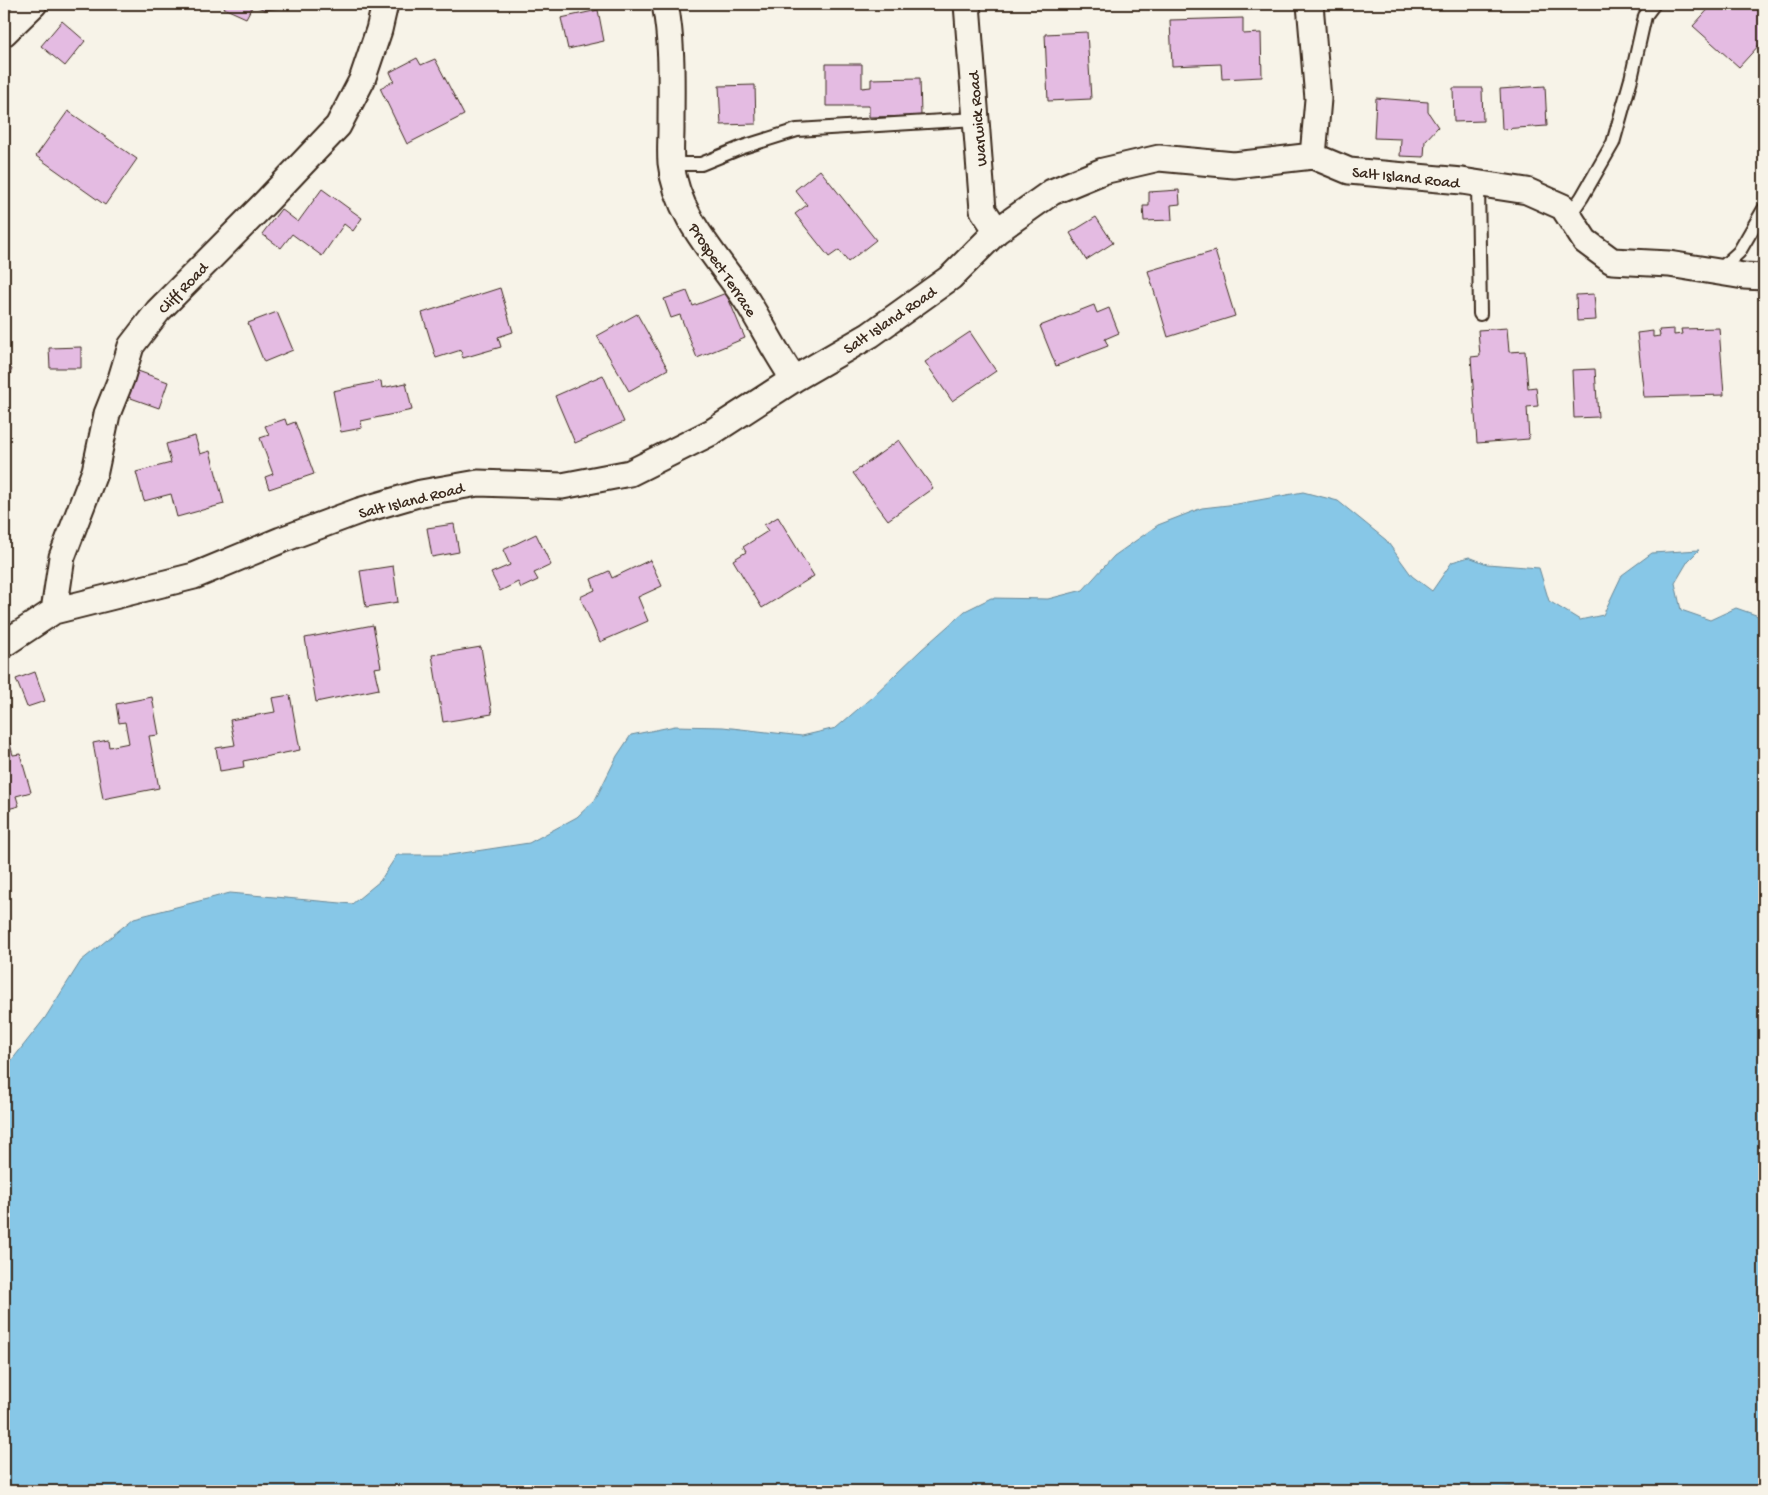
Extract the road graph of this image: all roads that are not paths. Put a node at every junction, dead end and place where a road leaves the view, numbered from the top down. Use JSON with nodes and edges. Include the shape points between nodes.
{"nodes":[{"id":1,"x":34,"y":4,"type":"edge"},
{"id":2,"x":385,"y":4,"type":"edge"},
{"id":3,"x":665,"y":4,"type":"edge"},
{"id":4,"x":967,"y":4,"type":"edge"},
{"id":5,"x":1310,"y":4,"type":"edge"},
{"id":6,"x":1654,"y":4,"type":"edge"},
{"id":7,"x":4,"y":33,"type":"edge"},
{"id":8,"x":976,"y":119,"type":"junction"},
{"id":9,"x":1313,"y":156,"type":"junction"},
{"id":10,"x":671,"y":164,"type":"junction"},
{"id":11,"x":1478,"y":184,"type":"junction"},
{"id":12,"x":1764,"y":209,"type":"edge"},
{"id":13,"x":1569,"y":216,"type":"junction"},
{"id":14,"x":997,"y":231,"type":"junction"},
{"id":15,"x":1717,"y":272,"type":"junction"},
{"id":16,"x":1764,"y":276,"type":"edge"},
{"id":17,"x":1480,"y":314,"type":"dead end"},
{"id":18,"x":794,"y":379,"type":"junction"},
{"id":19,"x":54,"y":611,"type":"junction"},
{"id":20,"x":4,"y":644,"type":"edge"}],
"edges":[{"from":1,"to":7,"type":"street"},
{"from":2,"to":19,"type":"street","name":"Cliff Road","via":[[362,80],[338,126],[158,310],[131,346],[107,414],[95,471],[62,557]]},
{"from":3,"to":10,"type":"street","name":"Prospect Terrace","via":[[671,58]]},
{"from":4,"to":8,"type":"street","name":"Warwick Road"},
{"from":5,"to":9,"type":"street","via":[[1318,99]]},
{"from":6,"to":13,"type":"lane","via":[[1645,16],[1613,142]]},
{"from":8,"to":10,"type":"lane","via":[[797,130],[701,164]]},
{"from":8,"to":14,"type":"street","name":"Warwick Road","via":[[984,210]]},
{"from":9,"to":11,"type":"street","name":"Salt Island Road","via":[[1349,171]]},
{"from":9,"to":14,"type":"street","name":"Salt Island Road","via":[[1234,165],[1159,158],[1103,171],[1052,192]]},
{"from":10,"to":18,"type":"street","name":"Prospect Terrace","via":[[678,192],[694,229],[747,300],[778,357]]},
{"from":11,"to":13,"type":"street","name":"Salt Island Road","via":[[1526,191],[1563,207]]},
{"from":11,"to":17,"type":"lane"},
{"from":12,"to":15,"type":"lane","via":[[1739,252]]},
{"from":13,"to":15,"type":"street","name":"Salt Island Road","via":[[1586,241],[1612,261],[1669,264]]},
{"from":14,"to":18,"type":"street","name":"Salt Island Road","via":[[951,277],[870,335]]},
{"from":15,"to":16,"type":"street","name":"Salt Island Road"},
{"from":18,"to":19,"type":"street","name":"Salt Island Road","via":[[712,432],[630,473],[562,486],[478,483],[421,493],[359,511],[194,576]]},
{"from":19,"to":20,"type":"street","name":"Salt Island Road"}]}
